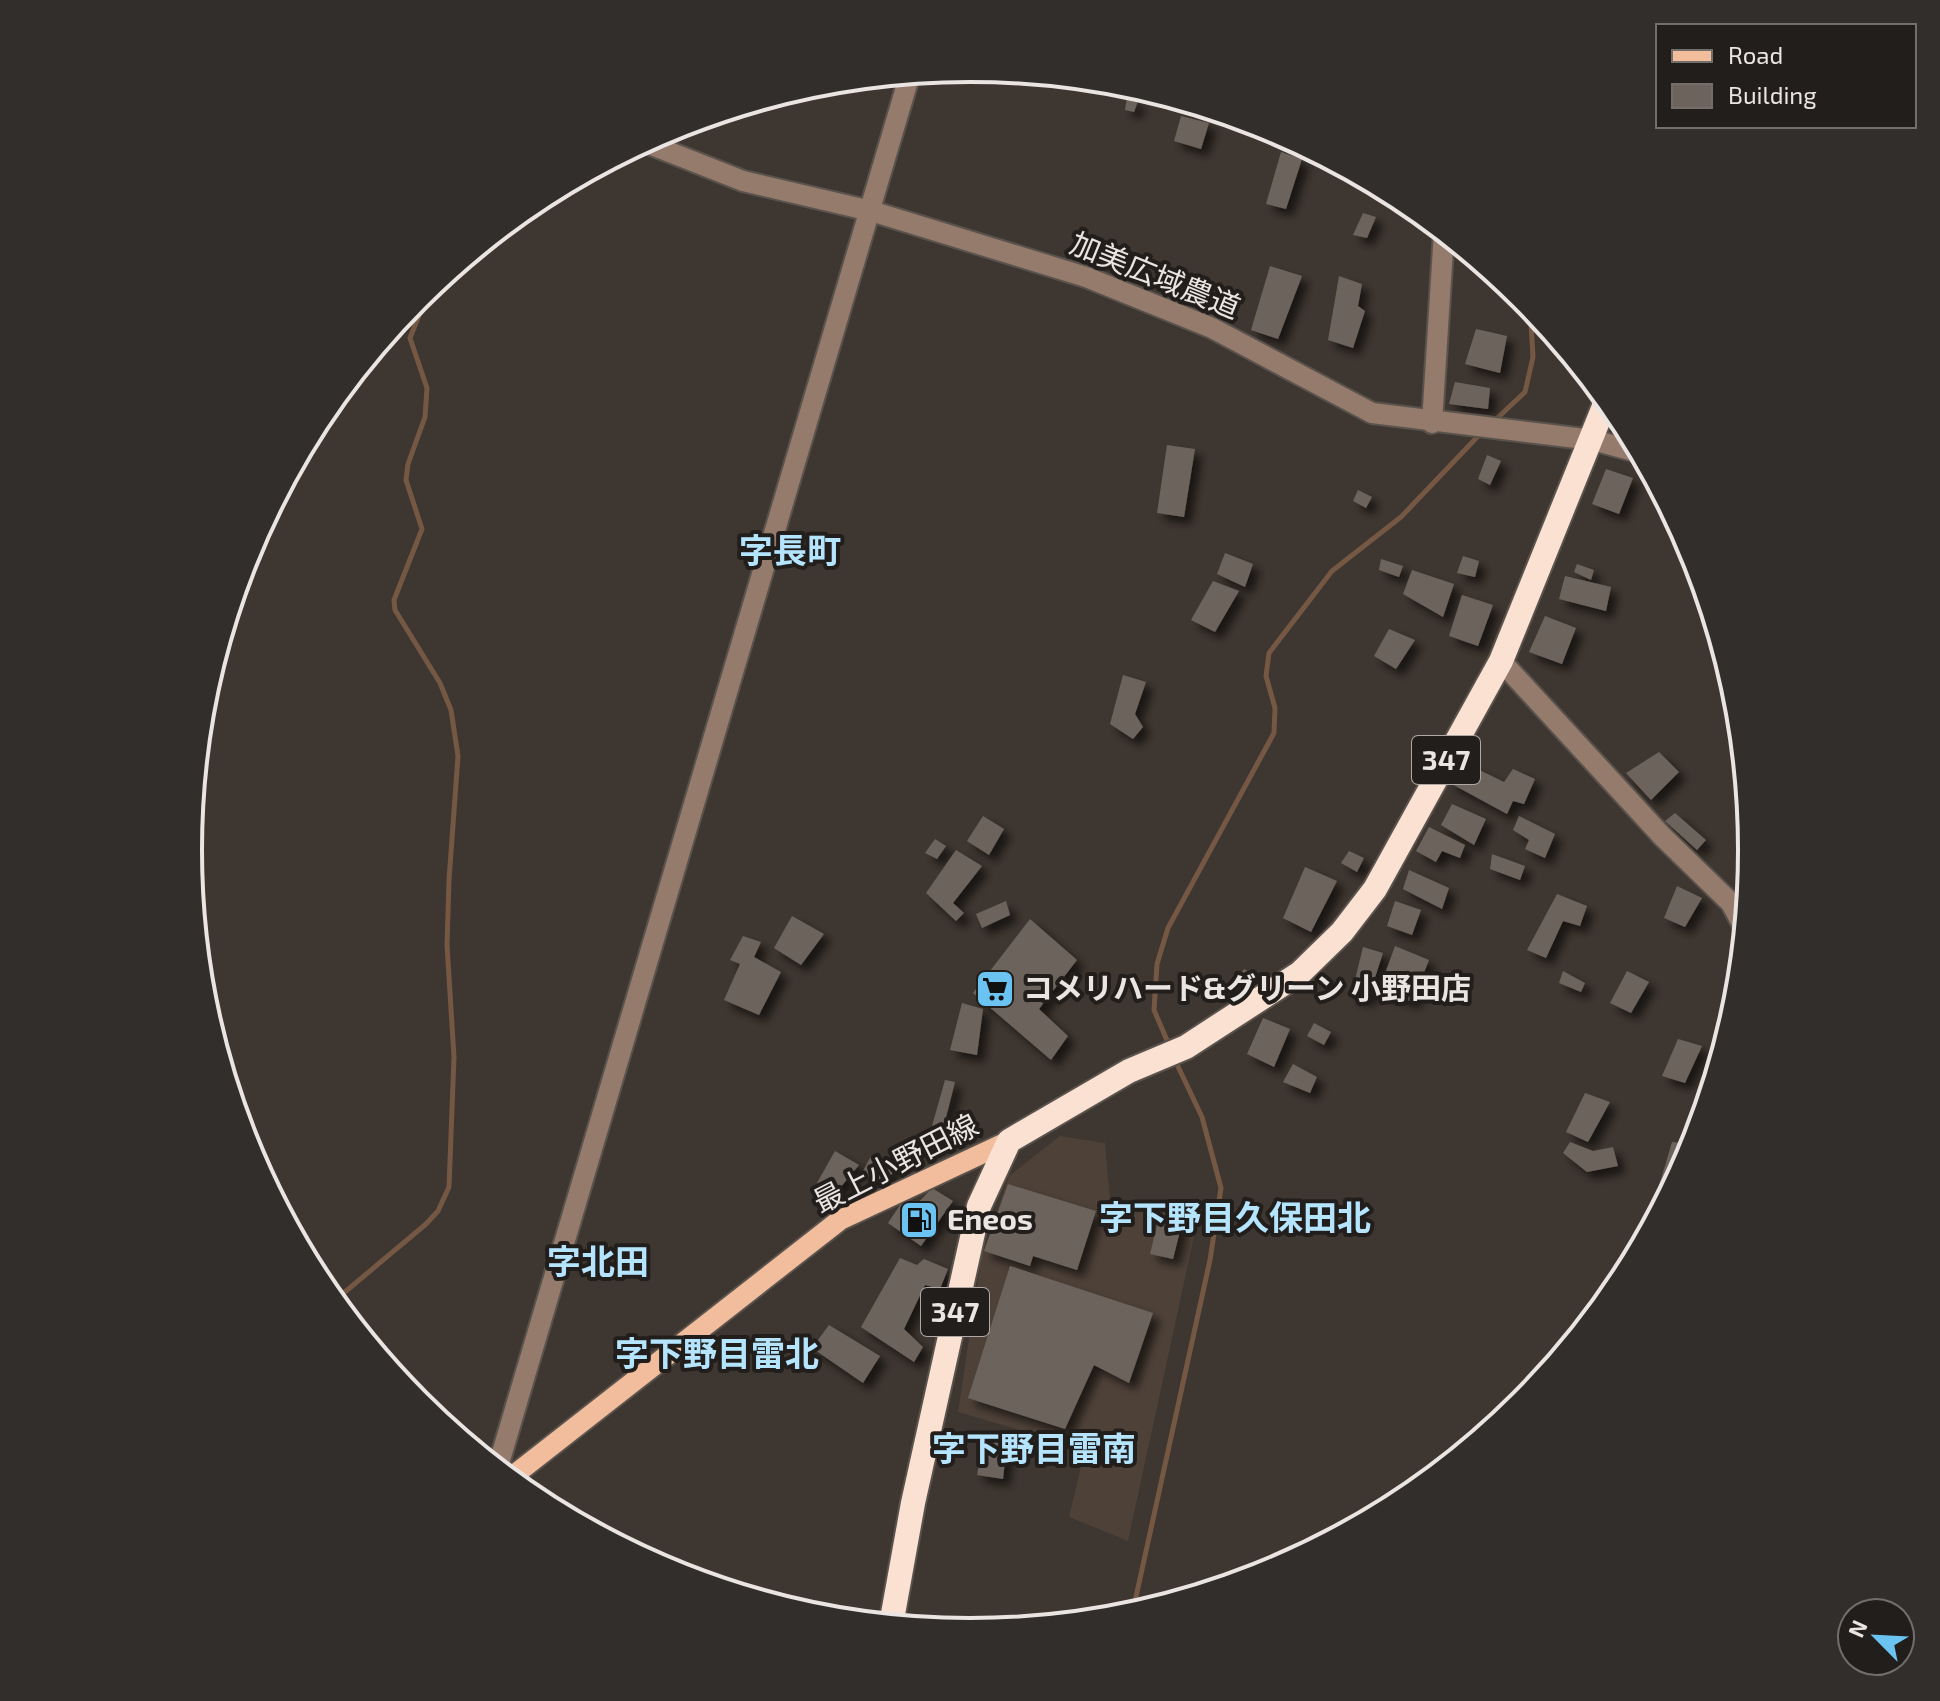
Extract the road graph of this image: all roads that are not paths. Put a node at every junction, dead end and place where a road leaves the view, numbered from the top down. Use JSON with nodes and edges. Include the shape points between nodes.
{"nodes":[{"id":1,"x":907,"y":85,"type":"edge"},
{"id":2,"x":659,"y":148,"type":"edge"},
{"id":3,"x":871,"y":211,"type":"junction"},
{"id":4,"x":1443,"y":245,"type":"edge"},
{"id":5,"x":1602,"y":414,"type":"edge"},
{"id":6,"x":1432,"y":423,"type":"junction"},
{"id":7,"x":1593,"y":440,"type":"junction"},
{"id":8,"x":1625,"y":449,"type":"edge"},
{"id":9,"x":1501,"y":661,"type":"junction"},
{"id":10,"x":1736,"y":912,"type":"edge"},
{"id":11,"x":1009,"y":1141,"type":"junction"},
{"id":12,"x":500,"y":1459,"type":"edge"},
{"id":13,"x":518,"y":1472,"type":"edge"},
{"id":14,"x":893,"y":1614,"type":"edge"}],
"edges":[{"from":1,"to":3,"type":"street"},
{"from":2,"to":3,"type":"street","name":"加美広域農道","via":[[743,181]]},
{"from":3,"to":6,"type":"street","name":"加美広域農道","via":[[1086,277],[1212,328],[1372,413]]},
{"from":3,"to":12,"type":"street"},
{"from":4,"to":6,"type":"street"},
{"from":5,"to":7,"type":"highway","number":"347"},
{"from":6,"to":7,"type":"street","name":"加美広域農道"},
{"from":7,"to":8,"type":"street","name":"加美広域農道"},
{"from":7,"to":9,"type":"highway","number":"347"},
{"from":9,"to":10,"type":"street"},
{"from":9,"to":11,"type":"highway","number":"347","via":[[1375,889],[1342,932],[1300,973],[1186,1047],[1129,1071]]},
{"from":11,"to":13,"type":"main road","name":"最上小野田線","via":[[840,1220]]},
{"from":11,"to":14,"type":"highway","number":"347","via":[[979,1206]]}]}
